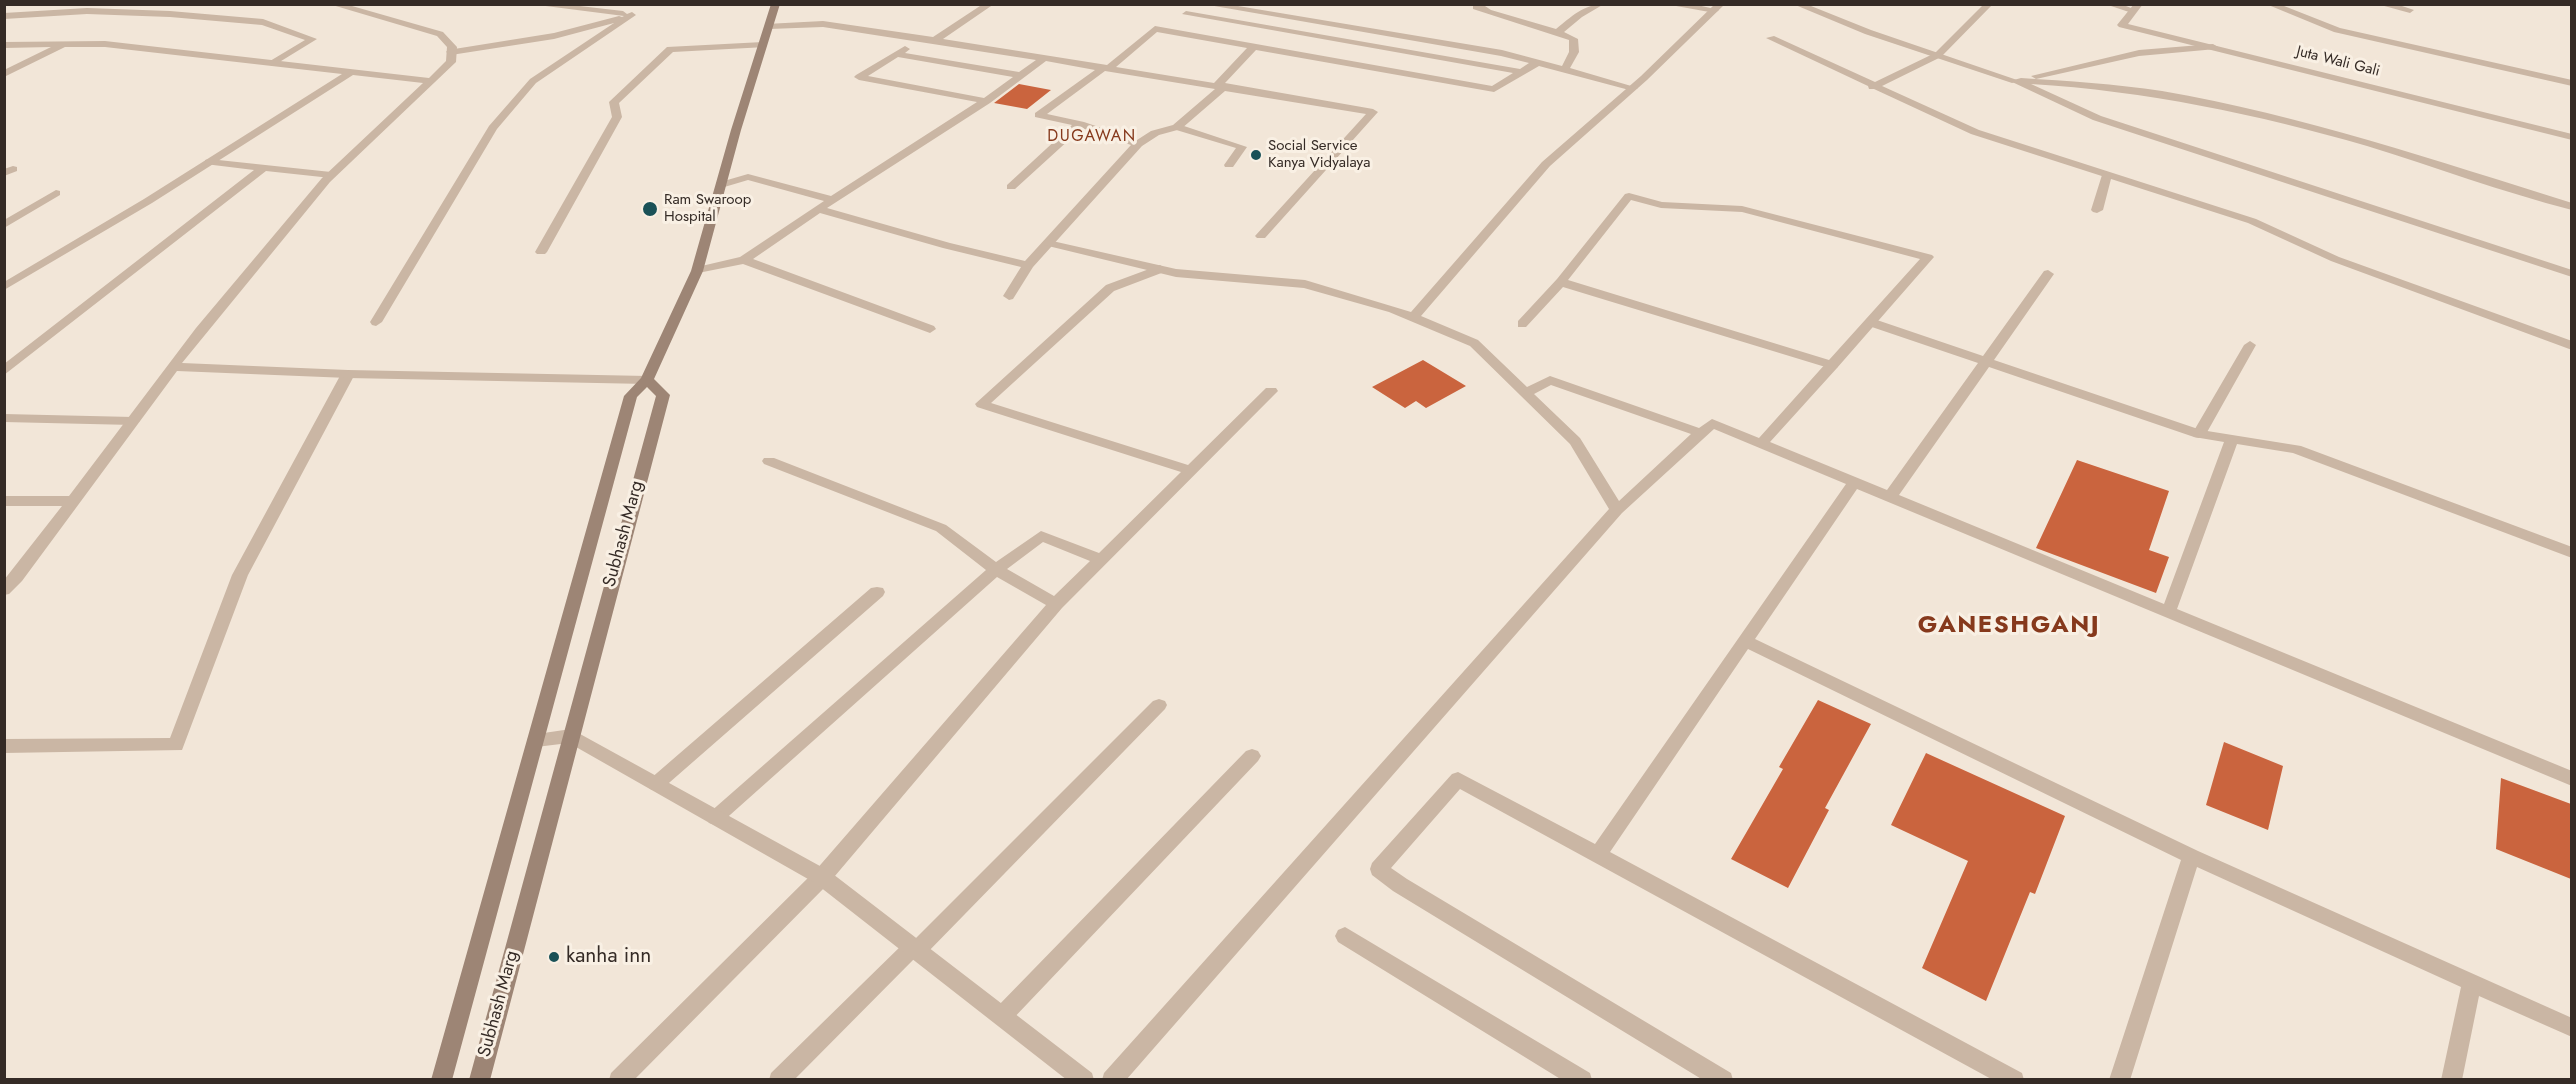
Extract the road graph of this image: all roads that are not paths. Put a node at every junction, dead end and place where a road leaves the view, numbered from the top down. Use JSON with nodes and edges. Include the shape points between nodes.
{"nodes":[{"id":1,"x":333,"y":4,"type":"edge"},
{"id":2,"x":534,"y":4,"type":"edge"},
{"id":3,"x":776,"y":4,"type":"edge"},
{"id":4,"x":990,"y":4,"type":"edge"},
{"id":5,"x":1207,"y":4,"type":"edge"},
{"id":6,"x":1478,"y":4,"type":"edge"},
{"id":7,"x":1600,"y":4,"type":"edge"},
{"id":8,"x":1669,"y":4,"type":"edge"},
{"id":9,"x":1797,"y":4,"type":"edge"},
{"id":10,"x":1989,"y":4,"type":"edge"},
{"id":11,"x":2109,"y":4,"type":"edge"},
{"id":12,"x":2270,"y":4,"type":"edge"},
{"id":13,"x":2381,"y":4,"type":"edge"},
{"id":14,"x":1718,"y":7,"type":"edge"},
{"id":15,"x":2136,"y":7,"type":"edge"},
{"id":16,"x":133,"y":8,"type":"edge"},
{"id":17,"x":631,"y":10,"type":"edge"},
{"id":18,"x":2410,"y":10,"type":"dead end"},
{"id":19,"x":1186,"y":14,"type":"dead end"},
{"id":20,"x":4,"y":16,"type":"edge"},
{"id":21,"x":769,"y":26,"type":"junction"},
{"id":22,"x":1558,"y":32,"type":"junction"},
{"id":23,"x":922,"y":38,"type":"junction"},
{"id":24,"x":1771,"y":38,"type":"dead end"},
{"id":25,"x":935,"y":40,"type":"junction"},
{"id":26,"x":64,"y":44,"type":"junction"},
{"id":27,"x":4,"y":45,"type":"edge"},
{"id":28,"x":763,"y":45,"type":"junction"},
{"id":29,"x":1254,"y":46,"type":"junction"},
{"id":30,"x":2213,"y":47,"type":"junction"},
{"id":31,"x":451,"y":52,"type":"junction"},
{"id":32,"x":896,"y":54,"type":"junction"},
{"id":33,"x":1938,"y":55,"type":"junction"},
{"id":34,"x":1046,"y":57,"type":"junction"},
{"id":35,"x":1538,"y":62,"type":"junction"},
{"id":36,"x":273,"y":63,"type":"junction"},
{"id":37,"x":1108,"y":67,"type":"junction"},
{"id":38,"x":1565,"y":69,"type":"junction"},
{"id":39,"x":351,"y":72,"type":"junction"},
{"id":40,"x":1522,"y":72,"type":"junction"},
{"id":41,"x":4,"y":74,"type":"edge"},
{"id":42,"x":1019,"y":75,"type":"junction"},
{"id":43,"x":431,"y":81,"type":"junction"},
{"id":44,"x":2015,"y":81,"type":"junction"},
{"id":45,"x":2571,"y":83,"type":"edge"},
{"id":46,"x":1221,"y":86,"type":"junction"},
{"id":47,"x":1872,"y":87,"type":"junction"},
{"id":48,"x":1633,"y":88,"type":"junction"},
{"id":49,"x":986,"y":101,"type":"junction"},
{"id":50,"x":1080,"y":124,"type":"junction"},
{"id":51,"x":1177,"y":127,"type":"junction"},
{"id":52,"x":2571,"y":138,"type":"edge"},
{"id":53,"x":1138,"y":144,"type":"junction"},
{"id":54,"x":209,"y":162,"type":"junction"},
{"id":55,"x":1229,"y":165,"type":"dead end"},
{"id":56,"x":263,"y":168,"type":"junction"},
{"id":57,"x":2107,"y":175,"type":"junction"},
{"id":58,"x":331,"y":176,"type":"junction"},
{"id":59,"x":721,"y":185,"type":"junction"},
{"id":60,"x":1011,"y":187,"type":"dead end"},
{"id":61,"x":56,"y":193,"type":"dead end"},
{"id":62,"x":834,"y":200,"type":"junction"},
{"id":63,"x":2571,"y":207,"type":"edge"},
{"id":64,"x":818,"y":209,"type":"junction"},
{"id":65,"x":2097,"y":210,"type":"dead end"},
{"id":66,"x":4,"y":225,"type":"edge"},
{"id":67,"x":1261,"y":236,"type":"dead end"},
{"id":68,"x":1048,"y":243,"type":"junction"},
{"id":69,"x":541,"y":252,"type":"dead end"},
{"id":70,"x":744,"y":260,"type":"junction"},
{"id":71,"x":1028,"y":265,"type":"junction"},
{"id":72,"x":1161,"y":269,"type":"junction"},
{"id":73,"x":697,"y":271,"type":"junction"},
{"id":74,"x":2048,"y":274,"type":"dead end"},
{"id":75,"x":2571,"y":274,"type":"edge"},
{"id":76,"x":1561,"y":282,"type":"junction"},
{"id":77,"x":4,"y":287,"type":"edge"},
{"id":78,"x":1009,"y":296,"type":"dead end"},
{"id":79,"x":1413,"y":318,"type":"junction"},
{"id":80,"x":376,"y":322,"type":"dead end"},
{"id":81,"x":1870,"y":322,"type":"junction"},
{"id":82,"x":1522,"y":324,"type":"dead end"},
{"id":83,"x":930,"y":329,"type":"dead end"},
{"id":84,"x":2250,"y":345,"type":"dead end"},
{"id":85,"x":2571,"y":346,"type":"edge"},
{"id":86,"x":1986,"y":362,"type":"junction"},
{"id":87,"x":1832,"y":365,"type":"junction"},
{"id":88,"x":173,"y":367,"type":"junction"},
{"id":89,"x":4,"y":371,"type":"edge"},
{"id":90,"x":348,"y":374,"type":"junction"},
{"id":91,"x":647,"y":380,"type":"junction"},
{"id":92,"x":1270,"y":391,"type":"dead end"},
{"id":93,"x":1525,"y":393,"type":"junction"},
{"id":94,"x":4,"y":418,"type":"edge"},
{"id":95,"x":133,"y":421,"type":"junction"},
{"id":96,"x":1701,"y":433,"type":"junction"},
{"id":97,"x":2199,"y":434,"type":"junction"},
{"id":98,"x":2232,"y":439,"type":"junction"},
{"id":99,"x":1761,"y":444,"type":"junction"},
{"id":100,"x":769,"y":461,"type":"dead end"},
{"id":101,"x":1189,"y":470,"type":"junction"},
{"id":102,"x":1854,"y":483,"type":"junction"},
{"id":103,"x":1889,"y":498,"type":"junction"},
{"id":104,"x":4,"y":501,"type":"edge"},
{"id":105,"x":73,"y":501,"type":"junction"},
{"id":106,"x":1617,"y":510,"type":"junction"},
{"id":107,"x":2571,"y":553,"type":"edge"},
{"id":108,"x":1102,"y":560,"type":"junction"},
{"id":109,"x":996,"y":570,"type":"junction"},
{"id":110,"x":4,"y":590,"type":"edge"},
{"id":111,"x":877,"y":592,"type":"dead end"},
{"id":112,"x":1056,"y":604,"type":"junction"},
{"id":113,"x":2168,"y":612,"type":"junction"},
{"id":114,"x":1745,"y":641,"type":"junction"},
{"id":115,"x":1159,"y":705,"type":"dead end"},
{"id":116,"x":570,"y":736,"type":"junction"},
{"id":117,"x":536,"y":740,"type":"junction"},
{"id":118,"x":4,"y":746,"type":"edge"},
{"id":119,"x":1252,"y":756,"type":"dead end"},
{"id":120,"x":2571,"y":779,"type":"edge"},
{"id":121,"x":657,"y":784,"type":"junction"},
{"id":122,"x":715,"y":818,"type":"junction"},
{"id":123,"x":1598,"y":855,"type":"junction"},
{"id":124,"x":2191,"y":856,"type":"junction"},
{"id":125,"x":822,"y":877,"type":"junction"},
{"id":126,"x":1345,"y":936,"type":"dead end"},
{"id":127,"x":915,"y":948,"type":"junction"},
{"id":128,"x":2472,"y":983,"type":"junction"},
{"id":129,"x":1002,"y":1016,"type":"junction"},
{"id":130,"x":2571,"y":1028,"type":"edge"},
{"id":131,"x":441,"y":1080,"type":"edge"},
{"id":132,"x":479,"y":1080,"type":"edge"},
{"id":133,"x":619,"y":1080,"type":"edge"},
{"id":134,"x":779,"y":1080,"type":"edge"},
{"id":135,"x":1084,"y":1080,"type":"edge"},
{"id":136,"x":1112,"y":1080,"type":"edge"},
{"id":137,"x":1582,"y":1080,"type":"edge"},
{"id":138,"x":1723,"y":1080,"type":"edge"},
{"id":139,"x":2014,"y":1080,"type":"edge"},
{"id":140,"x":2119,"y":1080,"type":"edge"},
{"id":141,"x":2451,"y":1080,"type":"edge"}],
"edges":[{"from":1,"to":31,"type":"street","via":[[440,34],[452,47]]},
{"from":2,"to":17,"type":"street","via":[[614,13]]},
{"from":3,"to":21,"type":"main road"},
{"from":4,"to":25,"type":"street"},
{"from":5,"to":35,"type":"street"},
{"from":6,"to":22,"type":"street","via":[[1476,7],[1503,18]]},
{"from":7,"to":22,"type":"street"},
{"from":8,"to":14,"type":"street"},
{"from":9,"to":33,"type":"street"},
{"from":10,"to":33,"type":"street"},
{"from":11,"to":15,"type":"street"},
{"from":12,"to":45,"type":"street","name":"Juta Wali Gali","via":[[2337,30]]},
{"from":13,"to":18,"type":"street"},
{"from":14,"to":48,"type":"street"},
{"from":15,"to":30,"type":"street","name":"Juta Wali Gali","via":[[2122,25]]},
{"from":16,"to":20,"type":"street"},
{"from":16,"to":36,"type":"street","via":[[262,22],[312,39]]},
{"from":17,"to":31,"type":"street","via":[[554,36]]},
{"from":17,"to":80,"type":"street","via":[[533,81],[516,99],[493,128]]},
{"from":19,"to":40,"type":"street"},
{"from":21,"to":23,"type":"street","via":[[823,24]]},
{"from":21,"to":28,"type":"main road"},
{"from":22,"to":38,"type":"street","via":[[1573,39],[1574,52]]},
{"from":23,"to":25,"type":"street"},
{"from":23,"to":32,"type":"street"},
{"from":24,"to":47,"type":"street"},
{"from":25,"to":34,"type":"street"},
{"from":26,"to":27,"type":"street"},
{"from":26,"to":36,"type":"street","via":[[105,44]]},
{"from":26,"to":41,"type":"street"},
{"from":28,"to":59,"type":"main road"},
{"from":28,"to":69,"type":"street","via":[[670,49],[614,102],[616,117]]},
{"from":29,"to":37,"type":"street","via":[[1155,29]]},
{"from":29,"to":40,"type":"street","via":[[1494,89]]},
{"from":29,"to":46,"type":"street"},
{"from":30,"to":44,"type":"street","via":[[2139,53]]},
{"from":30,"to":52,"type":"street","name":"Juta Wali Gali"},
{"from":31,"to":43,"type":"street","via":[[451,62]]},
{"from":32,"to":42,"type":"street"},
{"from":32,"to":49,"type":"street","via":[[859,77]]},
{"from":33,"to":44,"type":"street"},
{"from":33,"to":47,"type":"street"},
{"from":34,"to":37,"type":"street"},
{"from":34,"to":42,"type":"street"},
{"from":35,"to":38,"type":"street"},
{"from":35,"to":40,"type":"street"},
{"from":36,"to":39,"type":"street"},
{"from":37,"to":46,"type":"street"},
{"from":37,"to":50,"type":"street","via":[[1039,115]]},
{"from":38,"to":48,"type":"street"},
{"from":39,"to":43,"type":"street"},
{"from":39,"to":54,"type":"street"},
{"from":42,"to":49,"type":"street"},
{"from":43,"to":58,"type":"street"},
{"from":44,"to":63,"type":"street","via":[[2075,82],[2241,109]]},
{"from":44,"to":75,"type":"street","via":[[2097,118]]},
{"from":46,"to":51,"type":"street"},
{"from":46,"to":67,"type":"street","via":[[1374,112]]},
{"from":47,"to":57,"type":"street","via":[[1975,132]]},
{"from":48,"to":79,"type":"street","via":[[1546,164]]},
{"from":49,"to":62,"type":"street"},
{"from":50,"to":53,"type":"street"},
{"from":50,"to":60,"type":"street"},
{"from":51,"to":53,"type":"street","via":[[1155,133]]},
{"from":51,"to":55,"type":"street","via":[[1242,147]]},
{"from":53,"to":68,"type":"street"},
{"from":54,"to":56,"type":"street"},
{"from":54,"to":77,"type":"street"},
{"from":56,"to":58,"type":"street"},
{"from":56,"to":89,"type":"street"},
{"from":57,"to":65,"type":"street"},
{"from":57,"to":85,"type":"street","via":[[2252,221],[2335,259]]},
{"from":58,"to":88,"type":"street"},
{"from":59,"to":62,"type":"street","via":[[748,177]]},
{"from":59,"to":73,"type":"main road"},
{"from":61,"to":66,"type":"street"},
{"from":62,"to":64,"type":"street"},
{"from":64,"to":70,"type":"street"},
{"from":64,"to":71,"type":"street"},
{"from":68,"to":71,"type":"street"},
{"from":68,"to":72,"type":"street"},
{"from":70,"to":73,"type":"street"},
{"from":70,"to":83,"type":"street"},
{"from":71,"to":78,"type":"street"},
{"from":72,"to":79,"type":"street","via":[[1305,284]]},
{"from":72,"to":101,"type":"street","via":[[1110,288],[982,404]]},
{"from":73,"to":91,"type":"main road"},
{"from":74,"to":86,"type":"street"},
{"from":76,"to":81,"type":"street","via":[[1629,196],[1661,205],[1742,208],[1928,257]]},
{"from":76,"to":82,"type":"street"},
{"from":76,"to":87,"type":"street"},
{"from":79,"to":93,"type":"street","via":[[1474,343]]},
{"from":81,"to":86,"type":"street"},
{"from":81,"to":87,"type":"street"},
{"from":84,"to":97,"type":"street"},
{"from":86,"to":97,"type":"street"},
{"from":86,"to":103,"type":"street"},
{"from":87,"to":99,"type":"street"},
{"from":88,"to":90,"type":"street"},
{"from":88,"to":95,"type":"street"},
{"from":90,"to":91,"type":"street"},
{"from":90,"to":118,"type":"street","via":[[240,575],[176,745]]},
{"from":91,"to":116,"type":"main road","name":"Subhash Marg","via":[[663,395]]},
{"from":91,"to":117,"type":"main road","via":[[631,396]]},
{"from":92,"to":101,"type":"street"},
{"from":93,"to":96,"type":"street","via":[[1550,380]]},
{"from":93,"to":106,"type":"street","via":[[1575,441]]},
{"from":94,"to":95,"type":"street"},
{"from":95,"to":105,"type":"street"},
{"from":96,"to":99,"type":"street","via":[[1712,423]]},
{"from":96,"to":106,"type":"street"},
{"from":97,"to":98,"type":"street"},
{"from":98,"to":107,"type":"street","via":[[2296,449]]},
{"from":98,"to":113,"type":"street"},
{"from":99,"to":102,"type":"street"},
{"from":100,"to":109,"type":"street","via":[[941,528]]},
{"from":101,"to":108,"type":"street"},
{"from":102,"to":103,"type":"street"},
{"from":102,"to":114,"type":"street"},
{"from":103,"to":113,"type":"street"},
{"from":104,"to":105,"type":"street"},
{"from":105,"to":110,"type":"street"},
{"from":106,"to":136,"type":"street"},
{"from":108,"to":109,"type":"street","via":[[1041,536]]},
{"from":108,"to":112,"type":"street"},
{"from":109,"to":112,"type":"street"},
{"from":109,"to":122,"type":"street"},
{"from":111,"to":121,"type":"street"},
{"from":112,"to":125,"type":"street"},
{"from":113,"to":120,"type":"street"},
{"from":114,"to":123,"type":"street"},
{"from":114,"to":124,"type":"street"},
{"from":115,"to":127,"type":"street"},
{"from":116,"to":117,"type":"street"},
{"from":116,"to":121,"type":"street"},
{"from":116,"to":132,"type":"main road","name":"Subhash Marg"},
{"from":117,"to":131,"type":"main road"},
{"from":119,"to":129,"type":"street"},
{"from":121,"to":122,"type":"street"},
{"from":122,"to":125,"type":"street"},
{"from":123,"to":138,"type":"street","via":[[1458,779],[1379,869]]},
{"from":123,"to":139,"type":"street"},
{"from":124,"to":128,"type":"street"},
{"from":124,"to":140,"type":"street"},
{"from":125,"to":127,"type":"street"},
{"from":125,"to":133,"type":"street"},
{"from":126,"to":137,"type":"street"},
{"from":127,"to":129,"type":"street"},
{"from":127,"to":134,"type":"street"},
{"from":128,"to":130,"type":"street"},
{"from":128,"to":141,"type":"street"},
{"from":129,"to":135,"type":"street"}]}
